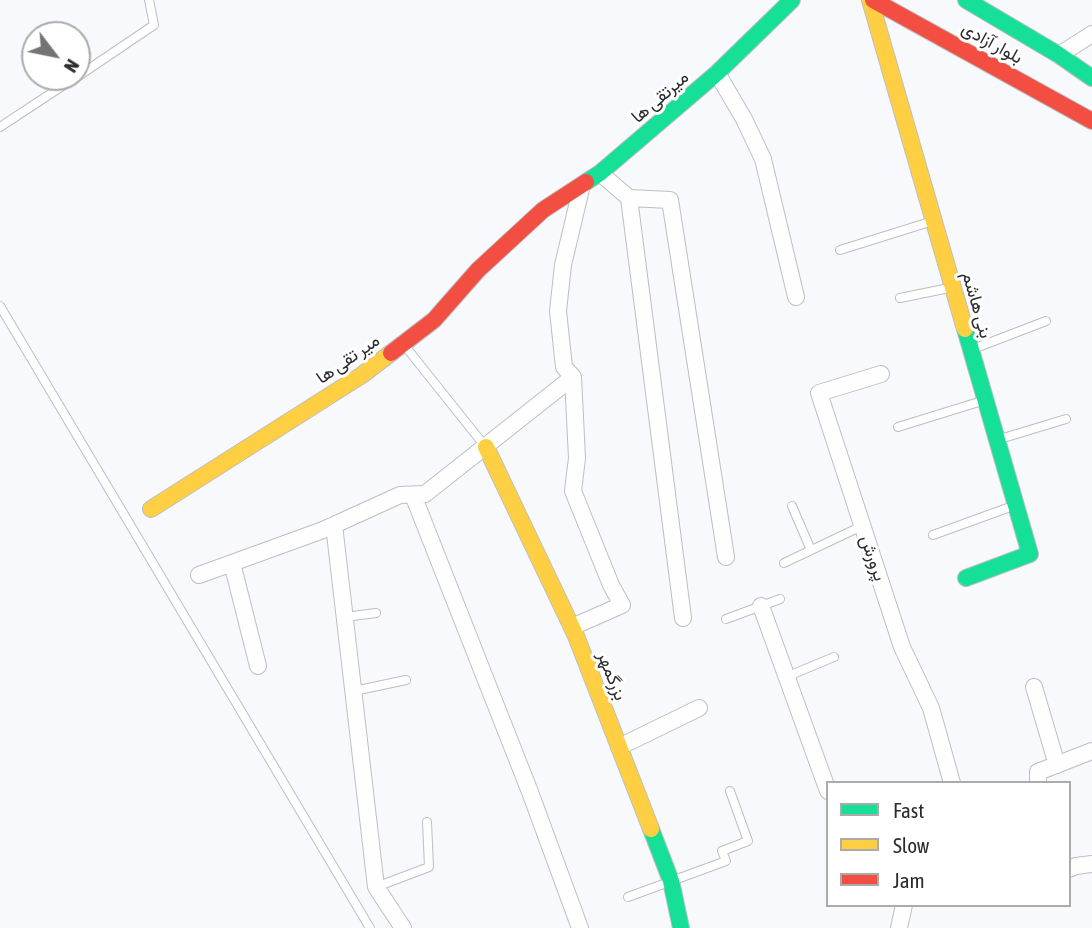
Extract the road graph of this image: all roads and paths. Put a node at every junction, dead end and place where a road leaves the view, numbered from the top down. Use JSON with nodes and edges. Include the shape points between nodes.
{"nodes":[{"id":1,"x":149,"y":0,"type":"edge"},
{"id":2,"x":792,"y":0,"type":"edge"},
{"id":3,"x":872,"y":0,"type":"edge"},
{"id":4,"x":966,"y":0,"type":"edge"},
{"id":5,"x":1092,"y":34,"type":"edge"},
{"id":6,"x":1059,"y":55,"type":"junction"},
{"id":7,"x":91,"y":68,"type":"edge"},
{"id":8,"x":717,"y":73,"type":"junction"},
{"id":9,"x":1092,"y":78,"type":"edge"},
{"id":10,"x":55,"y":91,"type":"edge"},
{"id":11,"x":1092,"y":121,"type":"edge"},
{"id":12,"x":0,"y":127,"type":"edge"},
{"id":13,"x":600,"y":173,"type":"junction"},
{"id":14,"x":582,"y":185,"type":"junction"},
{"id":15,"x":629,"y":198,"type":"junction"},
{"id":16,"x":543,"y":211,"type":"joint"},
{"id":17,"x":933,"y":221,"type":"junction"},
{"id":18,"x":840,"y":250,"type":"dead end"},
{"id":19,"x":952,"y":287,"type":"junction"},
{"id":20,"x":796,"y":297,"type":"dead end"},
{"id":21,"x":900,"y":298,"type":"dead end"},
{"id":22,"x":0,"y":306,"type":"edge"},
{"id":23,"x":1046,"y":321,"type":"dead end"},
{"id":24,"x":403,"y":344,"type":"junction"},
{"id":25,"x":971,"y":350,"type":"junction"},
{"id":26,"x":881,"y":374,"type":"dead end"},
{"id":27,"x":573,"y":377,"type":"junction"},
{"id":28,"x":985,"y":400,"type":"junction"},
{"id":29,"x":1066,"y":419,"type":"dead end"},
{"id":30,"x":898,"y":427,"type":"dead end"},
{"id":31,"x":997,"y":440,"type":"junction"},
{"id":32,"x":486,"y":447,"type":"junction"},
{"id":33,"x":413,"y":495,"type":"junction"},
{"id":34,"x":1016,"y":505,"type":"junction"},
{"id":35,"x":792,"y":506,"type":"dead end"},
{"id":36,"x":151,"y":509,"type":"dead end"},
{"id":37,"x":334,"y":525,"type":"junction"},
{"id":38,"x":862,"y":526,"type":"junction"},
{"id":39,"x":933,"y":535,"type":"dead end"},
{"id":40,"x":811,"y":550,"type":"junction"},
{"id":41,"x":726,"y":557,"type":"dead end"},
{"id":42,"x":232,"y":563,"type":"junction"},
{"id":43,"x":785,"y":563,"type":"dead end"},
{"id":44,"x":199,"y":575,"type":"dead end"},
{"id":45,"x":966,"y":578,"type":"dead end"},
{"id":46,"x":780,"y":598,"type":"dead end"},
{"id":47,"x":761,"y":606,"type":"junction"},
{"id":48,"x":376,"y":613,"type":"dead end"},
{"id":49,"x":345,"y":617,"type":"junction"},
{"id":50,"x":683,"y":618,"type":"dead end"},
{"id":51,"x":726,"y":619,"type":"dead end"},
{"id":52,"x":572,"y":627,"type":"junction"},
{"id":53,"x":834,"y":657,"type":"dead end"},
{"id":54,"x":258,"y":666,"type":"dead end"},
{"id":55,"x":786,"y":677,"type":"junction"},
{"id":56,"x":407,"y":680,"type":"dead end"},
{"id":57,"x":1034,"y":687,"type":"dead end"},
{"id":58,"x":354,"y":691,"type":"junction"},
{"id":59,"x":699,"y":708,"type":"dead end"},
{"id":60,"x":619,"y":747,"type":"junction"},
{"id":61,"x":1092,"y":751,"type":"edge"},
{"id":62,"x":1057,"y":765,"type":"junction"},
{"id":63,"x":951,"y":781,"type":"edge"},
{"id":64,"x":1038,"y":781,"type":"edge"},
{"id":65,"x":826,"y":786,"type":"edge"},
{"id":66,"x":730,"y":791,"type":"dead end"},
{"id":67,"x":427,"y":822,"type":"dead end"},
{"id":68,"x":671,"y":881,"type":"junction"},
{"id":69,"x":376,"y":887,"type":"junction"},
{"id":70,"x":628,"y":897,"type":"dead end"},
{"id":71,"x":904,"y":907,"type":"edge"},
{"id":72,"x":370,"y":928,"type":"edge"},
{"id":73,"x":403,"y":928,"type":"edge"},
{"id":74,"x":580,"y":928,"type":"edge"},
{"id":75,"x":681,"y":928,"type":"edge"},
{"id":76,"x":899,"y":928,"type":"edge"}],
"edges":[{"from":1,"to":7,"type":"lane","via":[[154,25]]},
{"from":2,"to":8,"type":"street","name":"میرتقی ها"},
{"from":3,"to":11,"type":"street","name":"بلوار آزادی"},
{"from":3,"to":17,"type":"street","name":"بنی هاشم"},
{"from":4,"to":6,"type":"street"},
{"from":5,"to":6,"type":"street"},
{"from":6,"to":9,"type":"street"},
{"from":8,"to":13,"type":"street","name":"میرتقی ها"},
{"from":8,"to":20,"type":"street","via":[[763,159]]},
{"from":10,"to":12,"type":"lane"},
{"from":13,"to":14,"type":"street","name":"میرتقی ها"},
{"from":13,"to":15,"type":"street"},
{"from":14,"to":16,"type":"street","name":"میرتقی ها"},
{"from":14,"to":27,"type":"street","via":[[563,265],[558,311],[564,367]]},
{"from":15,"to":41,"type":"street","via":[[670,200]]},
{"from":15,"to":50,"type":"street"},
{"from":16,"to":24,"type":"street","name":"میر تقی ها","via":[[478,270],[434,320]]},
{"from":17,"to":18,"type":"lane"},
{"from":17,"to":19,"type":"street","name":"بنی هاشم"},
{"from":19,"to":21,"type":"lane"},
{"from":19,"to":25,"type":"street","name":"بنی هاشم"},
{"from":22,"to":72,"type":"lane"},
{"from":23,"to":25,"type":"lane"},
{"from":24,"to":32,"type":"lane"},
{"from":24,"to":36,"type":"street","name":"میر تقی ها"},
{"from":25,"to":28,"type":"street","name":"بنی هاشم"},
{"from":26,"to":38,"type":"street","name":"پرورش","via":[[819,393]]},
{"from":27,"to":32,"type":"street"},
{"from":27,"to":52,"type":"street","via":[[577,458],[573,491],[622,605]]},
{"from":28,"to":30,"type":"lane"},
{"from":28,"to":31,"type":"street","name":"بنی هاشم"},
{"from":29,"to":31,"type":"lane"},
{"from":31,"to":34,"type":"street","name":"بنی هاشم"},
{"from":32,"to":33,"type":"street","via":[[440,485]]},
{"from":32,"to":52,"type":"street","name":"بزرگمهر"},
{"from":33,"to":37,"type":"street","via":[[400,495]]},
{"from":33,"to":74,"type":"street"},
{"from":34,"to":39,"type":"lane"},
{"from":34,"to":45,"type":"street","name":"بنی هاشم","via":[[1030,554]]},
{"from":35,"to":40,"type":"lane"},
{"from":37,"to":42,"type":"street"},
{"from":37,"to":49,"type":"street"},
{"from":38,"to":40,"type":"lane"},
{"from":38,"to":63,"type":"street","name":"پرورش","via":[[902,646],[932,708]]},
{"from":40,"to":43,"type":"lane"},
{"from":42,"to":44,"type":"street"},
{"from":42,"to":54,"type":"street"},
{"from":46,"to":47,"type":"lane"},
{"from":47,"to":51,"type":"lane"},
{"from":47,"to":55,"type":"street"},
{"from":48,"to":49,"type":"lane"},
{"from":49,"to":58,"type":"street"},
{"from":52,"to":60,"type":"street","name":"بزرگمهر"},
{"from":53,"to":55,"type":"lane"},
{"from":55,"to":65,"type":"street"},
{"from":56,"to":58,"type":"lane"},
{"from":57,"to":62,"type":"street"},
{"from":58,"to":69,"type":"street"},
{"from":59,"to":60,"type":"street"},
{"from":60,"to":68,"type":"street","name":"بزرگمهر"},
{"from":61,"to":62,"type":"street"},
{"from":62,"to":64,"type":"street","via":[[1038,772]]},
{"from":66,"to":68,"type":"lane","via":[[748,841],[722,850],[726,861]]},
{"from":67,"to":69,"type":"lane","via":[[429,867]]},
{"from":68,"to":70,"type":"lane"},
{"from":68,"to":75,"type":"street","name":"بزرگمهر"},
{"from":69,"to":73,"type":"street"},
{"from":71,"to":76,"type":"street"}]}
